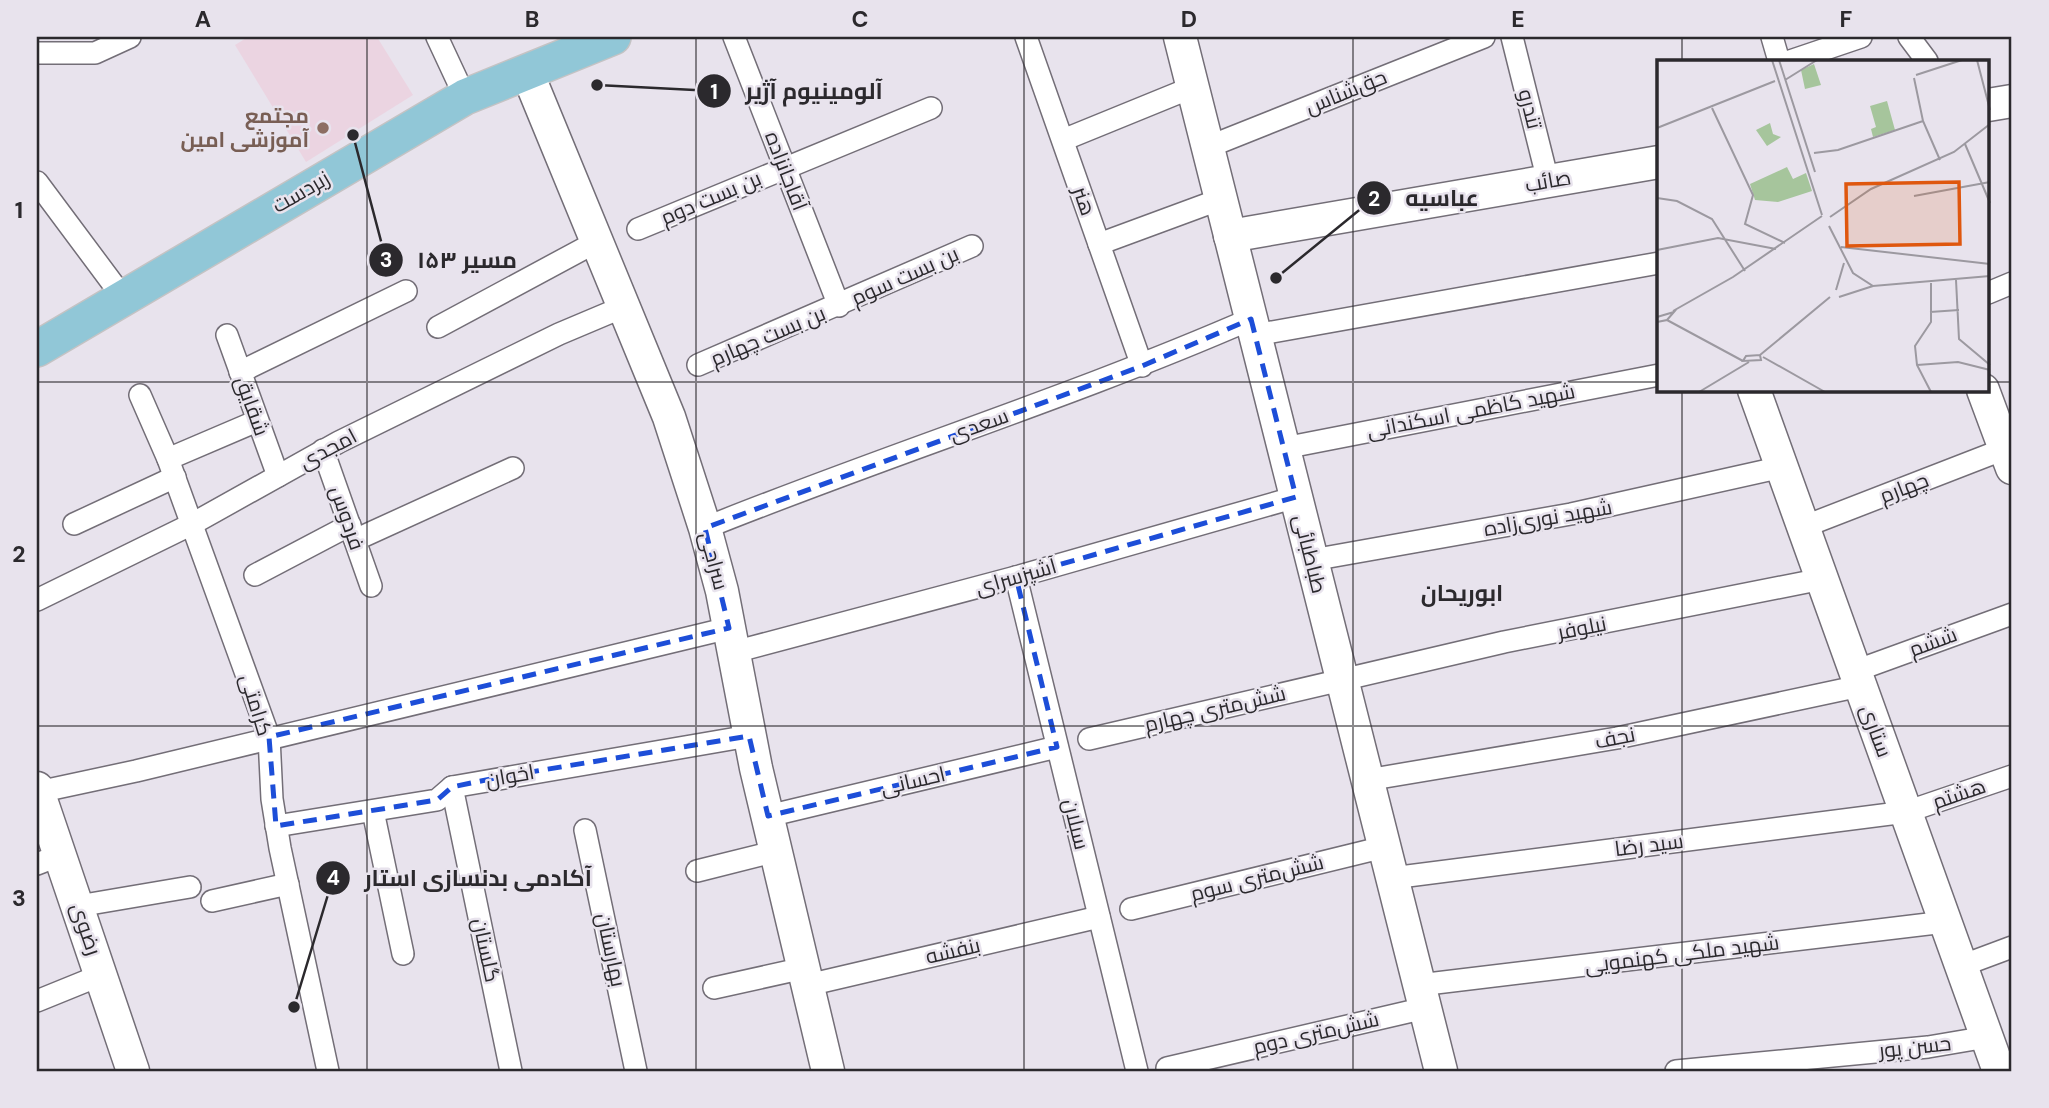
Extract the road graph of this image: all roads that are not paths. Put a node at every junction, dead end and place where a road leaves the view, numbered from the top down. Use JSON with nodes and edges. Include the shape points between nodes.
{"nodes":[{"id":1,"x":130,"y":37,"type":"edge"},
{"id":2,"x":437,"y":37,"type":"edge"},
{"id":3,"x":613,"y":37,"type":"edge"},
{"id":4,"x":734,"y":37,"type":"edge"},
{"id":5,"x":1026,"y":37,"type":"edge"},
{"id":6,"x":1180,"y":37,"type":"edge"},
{"id":7,"x":1484,"y":37,"type":"edge"},
{"id":8,"x":1512,"y":37,"type":"edge"},
{"id":9,"x":1772,"y":37,"type":"edge"},
{"id":10,"x":1861,"y":37,"type":"edge"},
{"id":11,"x":1909,"y":37,"type":"edge"},
{"id":12,"x":37,"y":53,"type":"edge"},
{"id":13,"x":1779,"y":60,"type":"edge"},
{"id":14,"x":1793,"y":60,"type":"edge"},
{"id":15,"x":1926,"y":60,"type":"edge"},
{"id":16,"x":527,"y":72,"type":"junction"},
{"id":17,"x":1193,"y":87,"type":"junction"},
{"id":18,"x":465,"y":97,"type":"junction"},
{"id":19,"x":2012,"y":101,"type":"edge"},
{"id":20,"x":1990,"y":105,"type":"edge"},
{"id":21,"x":931,"y":107,"type":"dead end"},
{"id":22,"x":1063,"y":140,"type":"junction"},
{"id":23,"x":1208,"y":147,"type":"junction"},
{"id":24,"x":1657,"y":162,"type":"edge"},
{"id":25,"x":785,"y":166,"type":"junction"},
{"id":26,"x":1548,"y":181,"type":"junction"},
{"id":27,"x":37,"y":182,"type":"edge"},
{"id":28,"x":1221,"y":199,"type":"junction"},
{"id":29,"x":638,"y":229,"type":"dead end"},
{"id":30,"x":1230,"y":236,"type":"junction"},
{"id":31,"x":596,"y":242,"type":"junction"},
{"id":32,"x":1099,"y":244,"type":"junction"},
{"id":33,"x":972,"y":246,"type":"dead end"},
{"id":34,"x":1657,"y":263,"type":"edge"},
{"id":35,"x":2012,"y":283,"type":"edge"},
{"id":36,"x":406,"y":291,"type":"dead end"},
{"id":37,"x":1990,"y":292,"type":"edge"},
{"id":38,"x":122,"y":296,"type":"junction"},
{"id":39,"x":839,"y":306,"type":"junction"},
{"id":40,"x":624,"y":307,"type":"junction"},
{"id":41,"x":439,"y":327,"type":"dead end"},
{"id":42,"x":1253,"y":327,"type":"junction"},
{"id":43,"x":228,"y":335,"type":"dead end"},
{"id":44,"x":37,"y":349,"type":"edge"},
{"id":45,"x":698,"y":365,"type":"dead end"},
{"id":46,"x":1142,"y":366,"type":"junction"},
{"id":47,"x":240,"y":372,"type":"junction"},
{"id":48,"x":1657,"y":375,"type":"edge"},
{"id":49,"x":1755,"y":392,"type":"edge"},
{"id":50,"x":1984,"y":392,"type":"edge"},
{"id":51,"x":139,"y":395,"type":"dead end"},
{"id":52,"x":257,"y":421,"type":"junction"},
{"id":53,"x":1284,"y":448,"type":"junction"},
{"id":54,"x":323,"y":450,"type":"junction"},
{"id":55,"x":2010,"y":454,"type":"edge"},
{"id":56,"x":1782,"y":467,"type":"junction"},
{"id":57,"x":172,"y":468,"type":"junction"},
{"id":58,"x":513,"y":468,"type":"dead end"},
{"id":59,"x":278,"y":476,"type":"junction"},
{"id":60,"x":1296,"y":496,"type":"junction"},
{"id":61,"x":74,"y":524,"type":"dead end"},
{"id":62,"x":192,"y":524,"type":"junction"},
{"id":63,"x":1803,"y":527,"type":"junction"},
{"id":64,"x":705,"y":528,"type":"junction"},
{"id":65,"x":352,"y":532,"type":"junction"},
{"id":66,"x":1312,"y":560,"type":"junction"},
{"id":67,"x":255,"y":575,"type":"dead end"},
{"id":68,"x":1016,"y":577,"type":"junction"},
{"id":69,"x":1822,"y":579,"type":"junction"},
{"id":70,"x":372,"y":586,"type":"dead end"},
{"id":71,"x":37,"y":600,"type":"edge"},
{"id":72,"x":2012,"y":614,"type":"edge"},
{"id":73,"x":732,"y":640,"type":"junction"},
{"id":74,"x":1857,"y":678,"type":"junction"},
{"id":75,"x":1342,"y":679,"type":"junction"},
{"id":76,"x":749,"y":736,"type":"junction"},
{"id":77,"x":268,"y":737,"type":"junction"},
{"id":78,"x":1089,"y":739,"type":"dead end"},
{"id":79,"x":1058,"y":747,"type":"junction"},
{"id":80,"x":2012,"y":776,"type":"edge"},
{"id":81,"x":1367,"y":780,"type":"junction"},
{"id":82,"x":452,"y":787,"type":"junction"},
{"id":83,"x":37,"y":790,"type":"edge"},
{"id":84,"x":373,"y":811,"type":"junction"},
{"id":85,"x":1906,"y":812,"type":"junction"},
{"id":86,"x":768,"y":816,"type":"junction"},
{"id":87,"x":276,"y":827,"type":"junction"},
{"id":88,"x":585,"y":830,"type":"dead end"},
{"id":89,"x":1384,"y":847,"type":"junction"},
{"id":90,"x":777,"y":851,"type":"junction"},
{"id":91,"x":48,"y":859,"type":"edge"},
{"id":92,"x":696,"y":871,"type":"dead end"},
{"id":93,"x":1392,"y":878,"type":"junction"},
{"id":94,"x":288,"y":884,"type":"junction"},
{"id":95,"x":190,"y":887,"type":"dead end"},
{"id":96,"x":212,"y":901,"type":"dead end"},
{"id":97,"x":78,"y":906,"type":"junction"},
{"id":98,"x":1130,"y":909,"type":"dead end"},
{"id":99,"x":1099,"y":917,"type":"junction"},
{"id":100,"x":1945,"y":922,"type":"junction"},
{"id":101,"x":2012,"y":947,"type":"edge"},
{"id":102,"x":403,"y":954,"type":"dead end"},
{"id":103,"x":1961,"y":967,"type":"junction"},
{"id":104,"x":101,"y":975,"type":"junction"},
{"id":105,"x":806,"y":976,"type":"junction"},
{"id":106,"x":714,"y":988,"type":"dead end"},
{"id":107,"x":1422,"y":996,"type":"junction"},
{"id":108,"x":37,"y":1001,"type":"edge"},
{"id":109,"x":1987,"y":1037,"type":"junction"},
{"id":110,"x":1167,"y":1068,"type":"dead end"},
{"id":111,"x":1726,"y":1068,"type":"edge"},
{"id":112,"x":133,"y":1071,"type":"edge"},
{"id":113,"x":328,"y":1071,"type":"edge"},
{"id":114,"x":511,"y":1071,"type":"edge"},
{"id":115,"x":636,"y":1071,"type":"edge"},
{"id":116,"x":828,"y":1071,"type":"edge"},
{"id":117,"x":1137,"y":1071,"type":"edge"},
{"id":118,"x":1441,"y":1071,"type":"edge"},
{"id":119,"x":1676,"y":1071,"type":"edge"},
{"id":120,"x":1999,"y":1071,"type":"edge"}],
"edges":[{"from":1,"to":12,"type":"street","via":[[95,53]]},
{"from":2,"to":18,"type":"street"},
{"from":3,"to":16,"type":"main road","name":"زبردست"},
{"from":4,"to":25,"type":"street","name":"آقاجانزاده"},
{"from":5,"to":22,"type":"street","name":"هنر"},
{"from":6,"to":17,"type":"street","name":"طباطبائی"},
{"from":7,"to":23,"type":"street","name":"حق‌شناس"},
{"from":8,"to":26,"type":"street","name":"تندرو"},
{"from":9,"to":13,"type":"street"},
{"from":10,"to":14,"type":"street"},
{"from":11,"to":15,"type":"street"},
{"from":16,"to":18,"type":"main road","name":"زبردست"},
{"from":16,"to":31,"type":"street","name":"سراجی"},
{"from":17,"to":22,"type":"street"},
{"from":17,"to":23,"type":"street","name":"طباطبائی"},
{"from":18,"to":38,"type":"main road","name":"زبردست"},
{"from":19,"to":20,"type":"street"},
{"from":21,"to":25,"type":"street","name":"بن بست دوم"},
{"from":22,"to":32,"type":"street","name":"هنر"},
{"from":23,"to":28,"type":"street","name":"طباطبائی"},
{"from":24,"to":26,"type":"street","name":"صائب"},
{"from":25,"to":29,"type":"street","name":"بن بست دوم"},
{"from":25,"to":39,"type":"street","name":"آقاجانزاده"},
{"from":26,"to":30,"type":"street","name":"صائب"},
{"from":27,"to":38,"type":"street"},
{"from":28,"to":30,"type":"street","name":"طباطبائی"},
{"from":28,"to":32,"type":"street"},
{"from":30,"to":42,"type":"street","name":"طباطبائی"},
{"from":31,"to":40,"type":"street","name":"سراجی"},
{"from":31,"to":41,"type":"street"},
{"from":32,"to":46,"type":"street","name":"هنر"},
{"from":33,"to":39,"type":"street","name":"بن بست سوم"},
{"from":34,"to":42,"type":"street","name":"سعدی"},
{"from":35,"to":37,"type":"street"},
{"from":36,"to":47,"type":"street"},
{"from":38,"to":44,"type":"main road","name":"زبردست"},
{"from":39,"to":45,"type":"street","name":"بن بست چهارم"},
{"from":40,"to":54,"type":"street","name":"امجدی","via":[[559,334]]},
{"from":40,"to":64,"type":"street","name":"سراجی","via":[[669,417]]},
{"from":42,"to":46,"type":"street","name":"سعدی"},
{"from":42,"to":53,"type":"street","name":"طباطبائی"},
{"from":43,"to":47,"type":"street","name":"شقایق"},
{"from":46,"to":64,"type":"street","name":"سعدی"},
{"from":47,"to":52,"type":"street","name":"شقایق"},
{"from":48,"to":53,"type":"street","name":"شهید کاظمی اسکندانی"},
{"from":49,"to":56,"type":"street","name":"ستاری"},
{"from":50,"to":55,"type":"street"},
{"from":51,"to":57,"type":"street","name":"کرامتی"},
{"from":52,"to":57,"type":"street"},
{"from":52,"to":59,"type":"street","name":"شقایق"},
{"from":53,"to":60,"type":"street","name":"طباطبائی"},
{"from":54,"to":59,"type":"street","name":"امجدی"},
{"from":54,"to":65,"type":"street","name":"فردوس"},
{"from":55,"to":63,"type":"street","name":"چهارم"},
{"from":56,"to":63,"type":"street","name":"ستاری"},
{"from":56,"to":66,"type":"street","name":"شهید نوری‌زاده","via":[[1571,514]]},
{"from":57,"to":61,"type":"street"},
{"from":57,"to":62,"type":"street","name":"کرامتی"},
{"from":58,"to":65,"type":"street"},
{"from":59,"to":62,"type":"street","name":"امجدی"},
{"from":60,"to":66,"type":"street","name":"طباطبائی"},
{"from":60,"to":68,"type":"street","name":"آشپزسرای"},
{"from":62,"to":71,"type":"street","name":"امجدی"},
{"from":62,"to":77,"type":"street","name":"کرامتی"},
{"from":63,"to":69,"type":"street","name":"ستاری"},
{"from":64,"to":73,"type":"street","name":"سراجی"},
{"from":65,"to":67,"type":"street"},
{"from":65,"to":70,"type":"street","name":"فردوس"},
{"from":66,"to":75,"type":"street","name":"طباطبائی"},
{"from":68,"to":73,"type":"street","name":"آشپزسرای"},
{"from":68,"to":79,"type":"street","name":"سبلان"},
{"from":69,"to":74,"type":"street","name":"ستاری"},
{"from":69,"to":75,"type":"street","name":"نیلوفر"},
{"from":72,"to":74,"type":"street","name":"ششم"},
{"from":73,"to":76,"type":"street","name":"سراجی"},
{"from":73,"to":77,"type":"street","name":"آشپزسرای"},
{"from":74,"to":81,"type":"street","name":"نجف","via":[[1617,738]]},
{"from":74,"to":85,"type":"street","name":"ستاری"},
{"from":75,"to":78,"type":"street","name":"شش‌متری چهارم"},
{"from":75,"to":81,"type":"street","name":"طباطبائی"},
{"from":76,"to":82,"type":"street","name":"اخوان"},
{"from":76,"to":86,"type":"street","name":"سراجی"},
{"from":77,"to":83,"type":"street","name":"آشپزسرای","via":[[136,771]]},
{"from":77,"to":87,"type":"street","name":"کرامتی"},
{"from":79,"to":86,"type":"street","name":"احسانی"},
{"from":79,"to":99,"type":"street","name":"سبلان"},
{"from":80,"to":85,"type":"street","name":"هشتم"},
{"from":81,"to":89,"type":"street","name":"طباطبائی"},
{"from":82,"to":84,"type":"street","name":"اخوان","via":[[437,800]]},
{"from":82,"to":114,"type":"street","name":"گلستان"},
{"from":83,"to":91,"type":"street","name":"رضوی"},
{"from":84,"to":87,"type":"street","name":"اخوان"},
{"from":84,"to":102,"type":"street"},
{"from":85,"to":93,"type":"street","name":"سید رضا"},
{"from":85,"to":100,"type":"street","name":"ستاری"},
{"from":86,"to":90,"type":"street","name":"سراجی"},
{"from":87,"to":94,"type":"street","name":"کرامتی"},
{"from":88,"to":115,"type":"street","name":"بهارستان"},
{"from":89,"to":93,"type":"street","name":"طباطبائی"},
{"from":89,"to":98,"type":"street","name":"شش‌متری سوم"},
{"from":90,"to":92,"type":"street"},
{"from":90,"to":105,"type":"street","name":"سراجی"},
{"from":91,"to":97,"type":"street","name":"رضوی"},
{"from":93,"to":107,"type":"street","name":"طباطبائی"},
{"from":94,"to":96,"type":"street"},
{"from":94,"to":113,"type":"street","name":"کرامتی"},
{"from":95,"to":97,"type":"street"},
{"from":97,"to":104,"type":"street","name":"رضوی"},
{"from":99,"to":105,"type":"street","name":"بنفشه"},
{"from":99,"to":117,"type":"street","name":"سبلان"},
{"from":100,"to":103,"type":"street","name":"ستاری"},
{"from":100,"to":107,"type":"street","name":"شهید ملکی کهنمویی"},
{"from":101,"to":103,"type":"street"},
{"from":103,"to":109,"type":"street","name":"ستاری"},
{"from":104,"to":108,"type":"street"},
{"from":104,"to":112,"type":"street","name":"رضوی"},
{"from":105,"to":106,"type":"street","name":"بنفشه"},
{"from":105,"to":116,"type":"street","name":"سراجی"},
{"from":107,"to":110,"type":"street","name":"شش‌متری دوم"},
{"from":107,"to":118,"type":"street","name":"طباطبائی"},
{"from":109,"to":111,"type":"street","name":"حسن پور"},
{"from":109,"to":120,"type":"street","name":"ستاری"},
{"from":111,"to":119,"type":"street","name":"حسن پور"}]}
